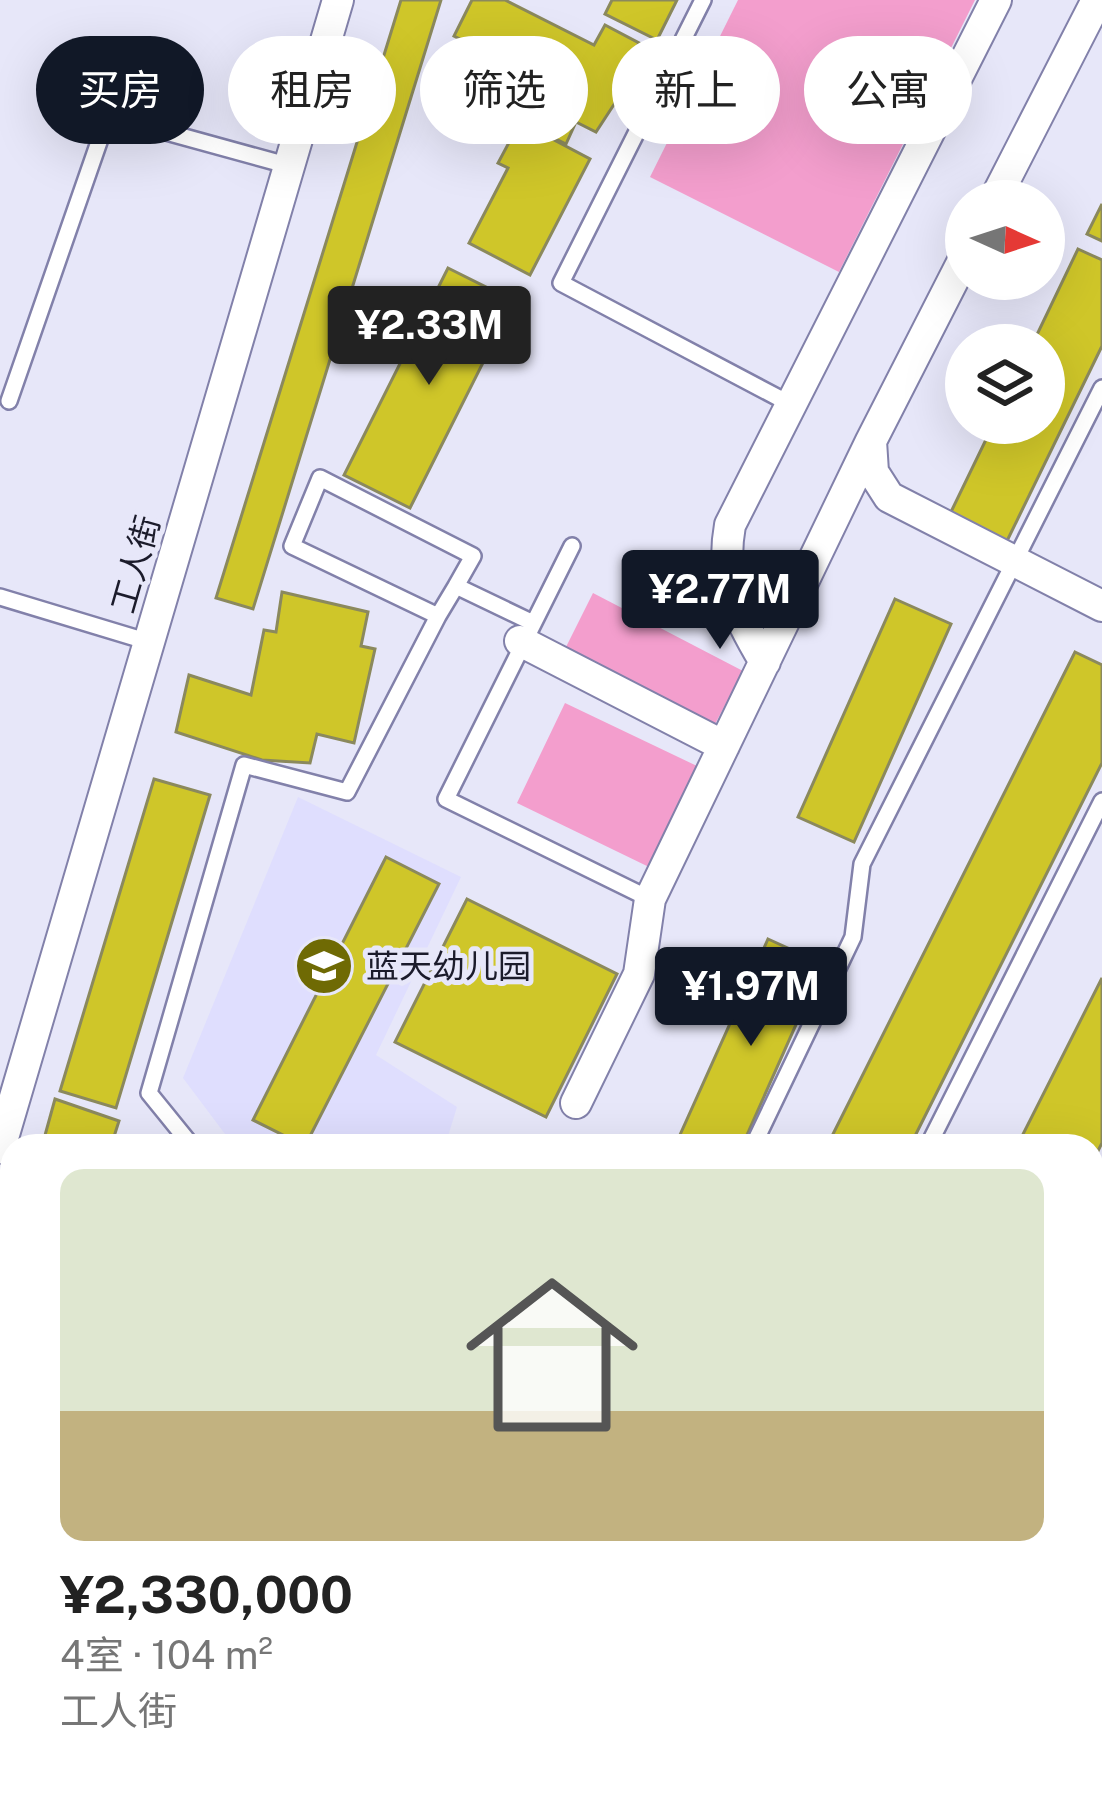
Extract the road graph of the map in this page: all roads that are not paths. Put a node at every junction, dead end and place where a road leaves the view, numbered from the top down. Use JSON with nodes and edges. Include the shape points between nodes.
{"nodes":[{"id":1,"x":338,"y":0,"type":"edge"},
{"id":2,"x":703,"y":0,"type":"edge"},
{"id":3,"x":996,"y":0,"type":"edge"},
{"id":4,"x":1096,"y":0,"type":"edge"},
{"id":5,"x":290,"y":166,"type":"junction"},
{"id":6,"x":1005,"y":180,"type":"edge"},
{"id":7,"x":945,"y":296,"type":"edge"},
{"id":8,"x":1102,"y":388,"type":"edge"},
{"id":9,"x":9,"y":401,"type":"dead end"},
{"id":10,"x":794,"y":406,"type":"junction"},
{"id":11,"x":871,"y":441,"type":"junction"},
{"id":12,"x":889,"y":496,"type":"junction"},
{"id":13,"x":832,"y":521,"type":"junction"},
{"id":14,"x":572,"y":546,"type":"dead end"},
{"id":15,"x":1014,"y":565,"type":"junction"},
{"id":16,"x":456,"y":586,"type":"junction"},
{"id":17,"x":0,"y":597,"type":"edge"},
{"id":18,"x":1102,"y":606,"type":"edge"},
{"id":19,"x":438,"y":616,"type":"junction"},
{"id":20,"x":525,"y":632,"type":"junction"},
{"id":21,"x":149,"y":642,"type":"junction"},
{"id":22,"x":764,"y":662,"type":"junction"},
{"id":23,"x":724,"y":746,"type":"junction"},
{"id":24,"x":1102,"y":801,"type":"edge"},
{"id":25,"x":650,"y":899,"type":"junction"},
{"id":26,"x":576,"y":1103,"type":"dead end"},
{"id":27,"x":4,"y":1134,"type":"edge"},
{"id":28,"x":182,"y":1134,"type":"edge"},
{"id":29,"x":759,"y":1134,"type":"edge"},
{"id":30,"x":934,"y":1134,"type":"edge"}],
"edges":[{"from":1,"to":5,"type":"street","name":"工人街"},
{"from":2,"to":10,"type":"lane","via":[[561,283]]},
{"from":3,"to":10,"type":"street"},
{"from":4,"to":6,"type":"street"},
{"from":5,"to":9,"type":"lane","via":[[108,116]]},
{"from":5,"to":21,"type":"street","name":"工人街"},
{"from":7,"to":11,"type":"street"},
{"from":8,"to":15,"type":"lane"},
{"from":10,"to":22,"type":"street","via":[[730,525],[723,562],[733,608]]},
{"from":11,"to":12,"type":"street","via":[[873,472]]},
{"from":11,"to":13,"type":"street"},
{"from":12,"to":13,"type":"street"},
{"from":12,"to":15,"type":"street"},
{"from":13,"to":22,"type":"street"},
{"from":14,"to":20,"type":"lane"},
{"from":15,"to":18,"type":"street"},
{"from":15,"to":29,"type":"lane","via":[[862,864],[853,937]]},
{"from":16,"to":19,"type":"lane"},
{"from":16,"to":19,"type":"lane","via":[[473,556],[320,478],[292,545]]},
{"from":16,"to":20,"type":"lane"},
{"from":17,"to":21,"type":"lane"},
{"from":19,"to":28,"type":"lane","via":[[347,792],[244,765],[149,1094]]},
{"from":20,"to":23,"type":"street"},
{"from":20,"to":25,"type":"lane","via":[[446,799]]},
{"from":21,"to":27,"type":"street","name":"工人街"},
{"from":22,"to":23,"type":"street"},
{"from":23,"to":25,"type":"street"},
{"from":24,"to":30,"type":"lane"},
{"from":25,"to":26,"type":"street","via":[[639,974]]}]}
